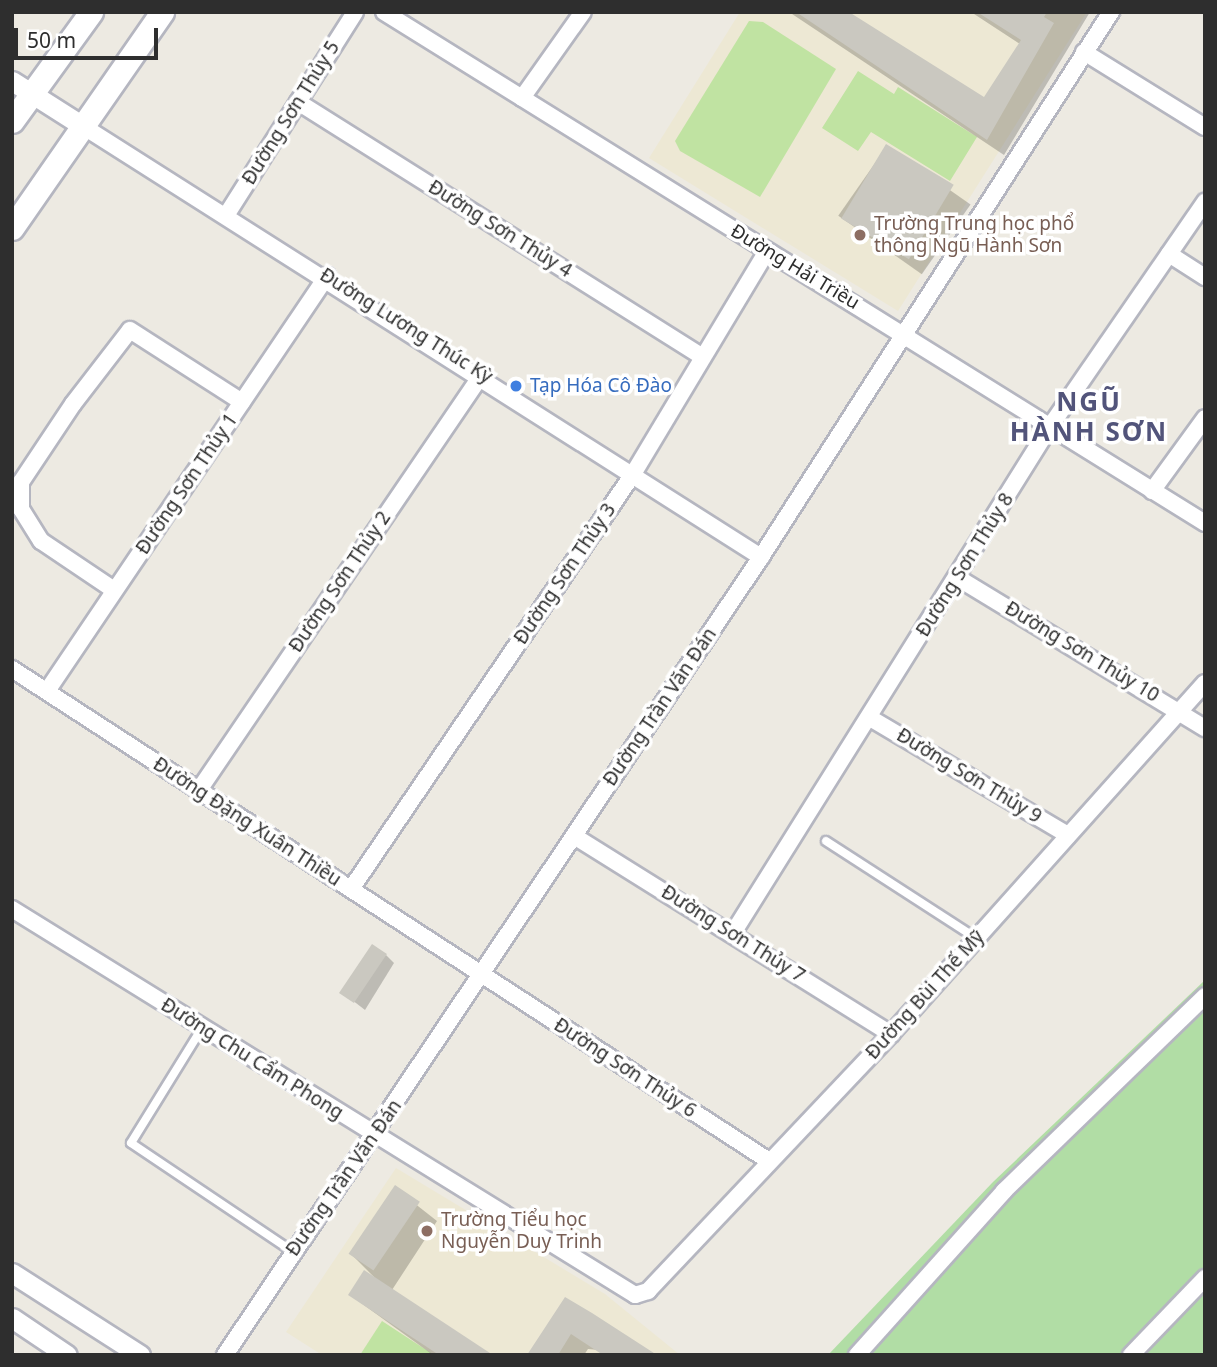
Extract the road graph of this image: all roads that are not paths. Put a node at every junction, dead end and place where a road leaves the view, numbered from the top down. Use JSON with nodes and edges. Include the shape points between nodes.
{"nodes":[{"id":1,"x":91,"y":12,"type":"edge"},
{"id":2,"x":162,"y":12,"type":"edge"},
{"id":3,"x":355,"y":12,"type":"edge"},
{"id":4,"x":384,"y":12,"type":"edge"},
{"id":5,"x":583,"y":12,"type":"edge"},
{"id":6,"x":1111,"y":12,"type":"edge"},
{"id":7,"x":1084,"y":52,"type":"junction"},
{"id":8,"x":12,"y":81,"type":"edge"},
{"id":9,"x":33,"y":94,"type":"junction"},
{"id":10,"x":522,"y":98,"type":"junction"},
{"id":11,"x":298,"y":102,"type":"junction"},
{"id":12,"x":12,"y":121,"type":"edge"},
{"id":13,"x":81,"y":125,"type":"junction"},
{"id":14,"x":1205,"y":127,"type":"edge"},
{"id":15,"x":1205,"y":202,"type":"edge"},
{"id":16,"x":228,"y":214,"type":"junction"},
{"id":17,"x":12,"y":228,"type":"edge"},
{"id":18,"x":767,"y":251,"type":"junction"},
{"id":19,"x":1169,"y":254,"type":"junction"},
{"id":20,"x":327,"y":276,"type":"junction"},
{"id":21,"x":1205,"y":277,"type":"edge"},
{"id":22,"x":905,"y":334,"type":"junction"},
{"id":23,"x":701,"y":356,"type":"junction"},
{"id":24,"x":482,"y":374,"type":"junction"},
{"id":25,"x":242,"y":402,"type":"junction"},
{"id":26,"x":1205,"y":418,"type":"edge"},
{"id":27,"x":1049,"y":428,"type":"junction"},
{"id":28,"x":633,"y":474,"type":"junction"},
{"id":29,"x":1152,"y":491,"type":"junction"},
{"id":30,"x":1205,"y":523,"type":"edge"},
{"id":31,"x":761,"y":557,"type":"junction"},
{"id":32,"x":958,"y":578,"type":"junction"},
{"id":33,"x":114,"y":590,"type":"junction"},
{"id":34,"x":12,"y":669,"type":"edge"},
{"id":35,"x":1205,"y":683,"type":"edge"},
{"id":36,"x":47,"y":691,"type":"junction"},
{"id":37,"x":1180,"y":711,"type":"junction"},
{"id":38,"x":870,"y":718,"type":"junction"},
{"id":39,"x":1205,"y":728,"type":"edge"},
{"id":40,"x":199,"y":790,"type":"junction"},
{"id":41,"x":1068,"y":835,"type":"junction"},
{"id":42,"x":574,"y":836,"type":"junction"},
{"id":43,"x":826,"y":841,"type":"dead end"},
{"id":44,"x":351,"y":889,"type":"junction"},
{"id":45,"x":12,"y":909,"type":"edge"},
{"id":46,"x":733,"y":933,"type":"junction"},
{"id":47,"x":976,"y":938,"type":"junction"},
{"id":48,"x":481,"y":975,"type":"junction"},
{"id":49,"x":1205,"y":996,"type":"edge"},
{"id":50,"x":202,"y":1028,"type":"junction"},
{"id":51,"x":891,"y":1034,"type":"junction"},
{"id":52,"x":375,"y":1135,"type":"junction"},
{"id":53,"x":769,"y":1161,"type":"junction"},
{"id":54,"x":293,"y":1252,"type":"junction"},
{"id":55,"x":12,"y":1273,"type":"edge"},
{"id":56,"x":1205,"y":1278,"type":"edge"},
{"id":57,"x":635,"y":1295,"type":"joint"},
{"id":58,"x":12,"y":1318,"type":"edge"},
{"id":59,"x":67,"y":1355,"type":"edge"},
{"id":60,"x":140,"y":1355,"type":"edge"},
{"id":61,"x":225,"y":1355,"type":"edge"},
{"id":62,"x":857,"y":1355,"type":"edge"},
{"id":63,"x":1130,"y":1355,"type":"edge"}],
"edges":[{"from":1,"to":9,"type":"main road"},
{"from":2,"to":13,"type":"main road"},
{"from":3,"to":11,"type":"street","name":"Đường Sơn Thủy 5"},
{"from":4,"to":10,"type":"street","name":"Đường Hải Triều"},
{"from":5,"to":10,"type":"street"},
{"from":6,"to":7,"type":"street","name":"Đường Trần Văn Đán"},
{"from":7,"to":14,"type":"street"},
{"from":7,"to":22,"type":"street","name":"Đường Trần Văn Đán"},
{"from":8,"to":9,"type":"street"},
{"from":9,"to":12,"type":"main road"},
{"from":9,"to":13,"type":"street"},
{"from":10,"to":18,"type":"street","name":"Đường Hải Triều"},
{"from":11,"to":16,"type":"street","name":"Đường Sơn Thủy 5"},
{"from":11,"to":23,"type":"street","name":"Đường Sơn Thủy 4"},
{"from":13,"to":16,"type":"street","name":"Đường Lương Thúc Kỳ"},
{"from":13,"to":17,"type":"main road"},
{"from":15,"to":19,"type":"street","name":"Đường Sơn Thủy 8"},
{"from":16,"to":20,"type":"street","name":"Đường Lương Thúc Kỳ"},
{"from":18,"to":22,"type":"street","name":"Đường Hải Triều"},
{"from":18,"to":23,"type":"street","name":"Đường Sơn Thủy 3"},
{"from":19,"to":21,"type":"street"},
{"from":19,"to":27,"type":"street","name":"Đường Sơn Thủy 8"},
{"from":20,"to":24,"type":"street","name":"Đường Lương Thúc Kỳ"},
{"from":20,"to":25,"type":"street","name":"Đường Sơn Thủy 1"},
{"from":22,"to":27,"type":"street","name":"Đường Hải Triều"},
{"from":22,"to":31,"type":"street","name":"Đường Trần Văn Đán"},
{"from":23,"to":28,"type":"street","name":"Đường Sơn Thủy 3"},
{"from":24,"to":28,"type":"street","name":"Đường Lương Thúc Kỳ"},
{"from":24,"to":40,"type":"street","name":"Đường Sơn Thủy 2"},
{"from":25,"to":33,"type":"street","name":"Đường Sơn Thủy 1"},
{"from":25,"to":33,"type":"street","via":[[131,330],[74,404],[22,482],[21,509],[41,541]]},
{"from":26,"to":29,"type":"street"},
{"from":27,"to":29,"type":"street","name":"Đường Hải Triều"},
{"from":27,"to":32,"type":"street","name":"Đường Sơn Thủy 8"},
{"from":28,"to":31,"type":"street","name":"Đường Lương Thúc Kỳ"},
{"from":28,"to":44,"type":"street","name":"Đường Sơn Thủy 3"},
{"from":29,"to":30,"type":"street","name":"Đường Hải Triều"},
{"from":31,"to":42,"type":"street","name":"Đường Trần Văn Đán"},
{"from":32,"to":37,"type":"street","name":"Đường Sơn Thủy 10"},
{"from":32,"to":38,"type":"street","name":"Đường Sơn Thủy 8"},
{"from":33,"to":36,"type":"street","name":"Đường Sơn Thủy 1"},
{"from":34,"to":36,"type":"street","name":"Đường Đặng Xuân Thiều"},
{"from":35,"to":37,"type":"street","name":"Đường Bùi Thế Mỹ"},
{"from":36,"to":40,"type":"street","name":"Đường Đặng Xuân Thiều"},
{"from":37,"to":39,"type":"street","name":"Đường Sơn Thủy 10"},
{"from":37,"to":41,"type":"street","name":"Đường Bùi Thế Mỹ"},
{"from":38,"to":41,"type":"street","name":"Đường Sơn Thủy 9"},
{"from":38,"to":46,"type":"street","name":"Đường Sơn Thủy 8"},
{"from":40,"to":44,"type":"street","name":"Đường Đặng Xuân Thiều"},
{"from":41,"to":47,"type":"street","name":"Đường Bùi Thế Mỹ"},
{"from":42,"to":46,"type":"street","name":"Đường Sơn Thủy 7"},
{"from":42,"to":48,"type":"street","name":"Đường Trần Văn Đán"},
{"from":43,"to":47,"type":"lane"},
{"from":44,"to":48,"type":"street","name":"Đường Đặng Xuân Thiều"},
{"from":45,"to":50,"type":"street","name":"Đường Chu Cẩm Phong"},
{"from":46,"to":51,"type":"street","name":"Đường Sơn Thủy 7"},
{"from":47,"to":51,"type":"street","name":"Đường Bùi Thế Mỹ"},
{"from":48,"to":52,"type":"street","name":"Đường Trần Văn Đán"},
{"from":48,"to":53,"type":"street","name":"Đường Sơn Thủy 6"},
{"from":49,"to":62,"type":"street","via":[[1004,1191]]},
{"from":50,"to":52,"type":"street","name":"Đường Chu Cẩm Phong"},
{"from":50,"to":54,"type":"lane","via":[[131,1143]]},
{"from":51,"to":53,"type":"street","name":"Đường Bùi Thế Mỹ"},
{"from":52,"to":54,"type":"street","name":"Đường Trần Văn Đán"},
{"from":52,"to":57,"type":"street","name":"Đường Chu Cẩm Phong"},
{"from":53,"to":57,"type":"street","name":"Đường Bùi Thế Mỹ","via":[[648,1291]]},
{"from":54,"to":61,"type":"street","name":"Đường Trần Văn Đán"},
{"from":55,"to":60,"type":"street"},
{"from":56,"to":63,"type":"street"},
{"from":58,"to":59,"type":"street"}]}
